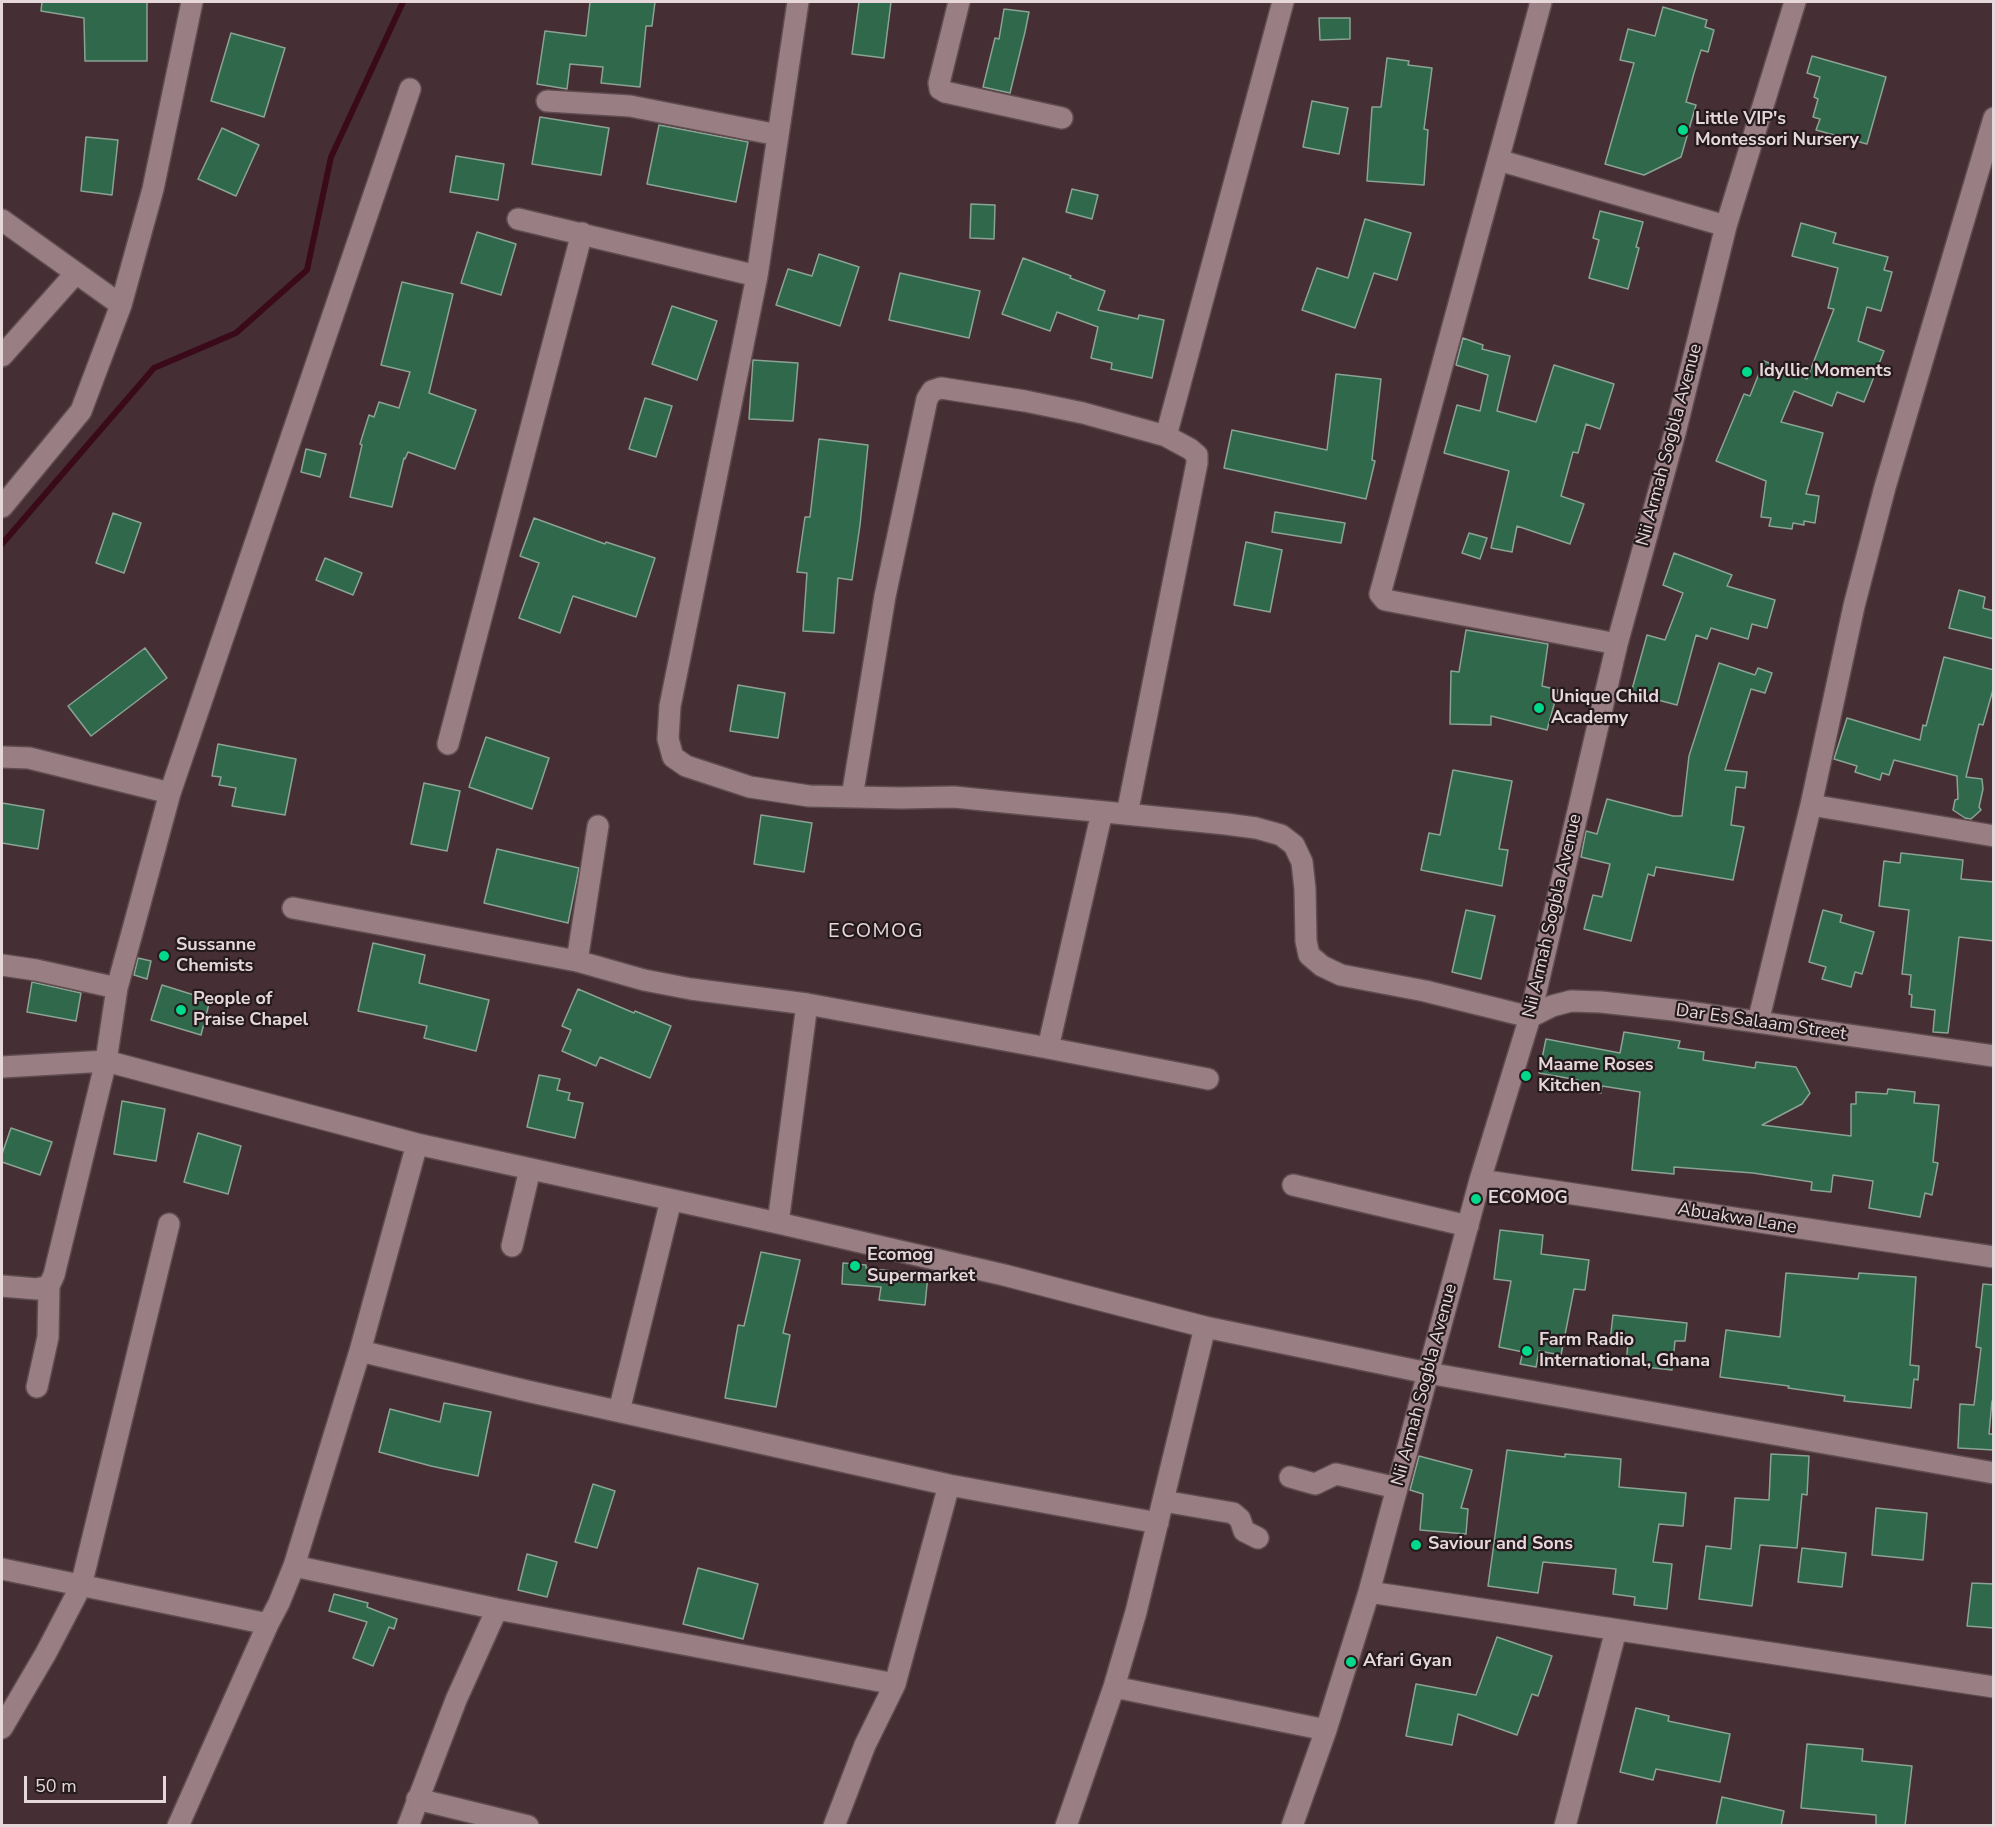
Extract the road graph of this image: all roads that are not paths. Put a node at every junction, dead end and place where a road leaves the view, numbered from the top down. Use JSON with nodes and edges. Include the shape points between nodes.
{"nodes":[{"id":1,"x":192,"y":2,"type":"edge"},
{"id":2,"x":798,"y":2,"type":"edge"},
{"id":3,"x":959,"y":2,"type":"edge"},
{"id":4,"x":1283,"y":2,"type":"edge"},
{"id":5,"x":1541,"y":2,"type":"edge"},
{"id":6,"x":1795,"y":2,"type":"edge"},
{"id":7,"x":410,"y":88,"type":"dead end"},
{"id":8,"x":546,"y":101,"type":"dead end"},
{"id":9,"x":1062,"y":118,"type":"dead end"},
{"id":10,"x":1994,"y":118,"type":"edge"},
{"id":11,"x":778,"y":135,"type":"junction"},
{"id":12,"x":1498,"y":160,"type":"junction"},
{"id":13,"x":518,"y":219,"type":"dead end"},
{"id":14,"x":2,"y":220,"type":"edge"},
{"id":15,"x":1726,"y":226,"type":"junction"},
{"id":16,"x":582,"y":233,"type":"junction"},
{"id":17,"x":76,"y":273,"type":"junction"},
{"id":18,"x":757,"y":276,"type":"junction"},
{"id":19,"x":121,"y":305,"type":"junction"},
{"id":20,"x":2,"y":356,"type":"edge"},
{"id":21,"x":1166,"y":436,"type":"junction"},
{"id":22,"x":2,"y":507,"type":"edge"},
{"id":23,"x":1617,"y":644,"type":"junction"},
{"id":24,"x":448,"y":744,"type":"dead end"},
{"id":25,"x":2,"y":757,"type":"edge"},
{"id":26,"x":170,"y":793,"type":"junction"},
{"id":27,"x":852,"y":797,"type":"junction"},
{"id":28,"x":1811,"y":805,"type":"junction"},
{"id":29,"x":1102,"y":812,"type":"junction"},
{"id":30,"x":1127,"y":814,"type":"junction"},
{"id":31,"x":598,"y":826,"type":"dead end"},
{"id":32,"x":1994,"y":836,"type":"edge"},
{"id":33,"x":293,"y":908,"type":"dead end"},
{"id":34,"x":577,"y":962,"type":"junction"},
{"id":35,"x":2,"y":965,"type":"edge"},
{"id":36,"x":117,"y":988,"type":"junction"},
{"id":37,"x":807,"y":1004,"type":"junction"},
{"id":38,"x":1530,"y":1017,"type":"junction"},
{"id":39,"x":1758,"y":1022,"type":"junction"},
{"id":40,"x":1048,"y":1048,"type":"junction"},
{"id":41,"x":1994,"y":1056,"type":"edge"},
{"id":42,"x":106,"y":1061,"type":"junction"},
{"id":43,"x":2,"y":1067,"type":"edge"},
{"id":44,"x":1208,"y":1080,"type":"dead end"},
{"id":45,"x":417,"y":1144,"type":"junction"},
{"id":46,"x":530,"y":1169,"type":"junction"},
{"id":47,"x":1480,"y":1180,"type":"junction"},
{"id":48,"x":1293,"y":1185,"type":"dead end"},
{"id":49,"x":671,"y":1200,"type":"junction"},
{"id":50,"x":778,"y":1223,"type":"junction"},
{"id":51,"x":169,"y":1224,"type":"dead end"},
{"id":52,"x":1468,"y":1226,"type":"junction"},
{"id":53,"x":512,"y":1246,"type":"dead end"},
{"id":54,"x":1994,"y":1257,"type":"edge"},
{"id":55,"x":2,"y":1286,"type":"edge"},
{"id":56,"x":49,"y":1286,"type":"junction"},
{"id":57,"x":1205,"y":1327,"type":"junction"},
{"id":58,"x":360,"y":1351,"type":"junction"},
{"id":59,"x":1428,"y":1373,"type":"junction"},
{"id":60,"x":37,"y":1387,"type":"dead end"},
{"id":61,"x":619,"y":1411,"type":"junction"},
{"id":62,"x":1994,"y":1473,"type":"edge"},
{"id":63,"x":1290,"y":1477,"type":"dead end"},
{"id":64,"x":949,"y":1485,"type":"junction"},
{"id":65,"x":1397,"y":1488,"type":"junction"},
{"id":66,"x":1163,"y":1501,"type":"junction"},
{"id":67,"x":1158,"y":1523,"type":"junction"},
{"id":68,"x":1258,"y":1538,"type":"dead end"},
{"id":69,"x":294,"y":1566,"type":"junction"},
{"id":70,"x":2,"y":1569,"type":"edge"},
{"id":71,"x":81,"y":1586,"type":"junction"},
{"id":72,"x":1369,"y":1592,"type":"junction"},
{"id":73,"x":497,"y":1608,"type":"junction"},
{"id":74,"x":268,"y":1624,"type":"junction"},
{"id":75,"x":1617,"y":1630,"type":"junction"},
{"id":76,"x":895,"y":1684,"type":"junction"},
{"id":77,"x":1113,"y":1687,"type":"junction"},
{"id":78,"x":1994,"y":1687,"type":"edge"},
{"id":79,"x":2,"y":1728,"type":"edge"},
{"id":80,"x":1326,"y":1730,"type":"junction"},
{"id":81,"x":417,"y":1799,"type":"junction"},
{"id":82,"x":178,"y":1826,"type":"edge"},
{"id":83,"x":408,"y":1826,"type":"edge"},
{"id":84,"x":528,"y":1826,"type":"edge"},
{"id":85,"x":834,"y":1826,"type":"edge"},
{"id":86,"x":1066,"y":1826,"type":"edge"},
{"id":87,"x":1292,"y":1826,"type":"edge"},
{"id":88,"x":1565,"y":1826,"type":"edge"}],
"edges":[{"from":1,"to":19,"type":"street","via":[[153,189]]},
{"from":2,"to":11,"type":"street"},
{"from":3,"to":9,"type":"street","via":[[940,89]]},
{"from":4,"to":21,"type":"street"},
{"from":5,"to":12,"type":"street"},
{"from":6,"to":15,"type":"street","name":"Nii Armah Sogbla Avenue"},
{"from":7,"to":26,"type":"street"},
{"from":8,"to":11,"type":"street","via":[[630,106]]},
{"from":10,"to":28,"type":"street","via":[[1885,487],[1854,606]]},
{"from":11,"to":18,"type":"street"},
{"from":12,"to":15,"type":"street"},
{"from":12,"to":23,"type":"street","via":[[1380,594],[1385,600]]},
{"from":13,"to":16,"type":"street"},
{"from":14,"to":17,"type":"street"},
{"from":15,"to":23,"type":"street","name":"Nii Armah Sogbla Avenue"},
{"from":16,"to":18,"type":"street"},
{"from":16,"to":24,"type":"street"},
{"from":17,"to":19,"type":"street"},
{"from":17,"to":20,"type":"street"},
{"from":18,"to":27,"type":"street","via":[[670,706],[668,739],[673,757],[709,774],[809,796]]},
{"from":19,"to":22,"type":"street","via":[[81,411]]},
{"from":21,"to":27,"type":"street","via":[[1025,400],[941,388],[932,391],[927,399],[885,596]]},
{"from":21,"to":30,"type":"street","via":[[1197,455],[1197,464]]},
{"from":23,"to":38,"type":"street","name":"Nii Armah Sogbla Avenue"},
{"from":25,"to":26,"type":"street","via":[[29,758]]},
{"from":26,"to":36,"type":"street"},
{"from":27,"to":29,"type":"street","via":[[954,797]]},
{"from":28,"to":32,"type":"street"},
{"from":28,"to":39,"type":"street"},
{"from":29,"to":30,"type":"street"},
{"from":29,"to":40,"type":"street"},
{"from":30,"to":38,"type":"street","via":[[1236,825],[1281,835],[1294,845],[1302,862],[1306,941],[1309,955],[1322,966],[1341,975]]},
{"from":31,"to":34,"type":"street"},
{"from":33,"to":34,"type":"street"},
{"from":34,"to":37,"type":"street","via":[[679,987]]},
{"from":35,"to":36,"type":"street"},
{"from":36,"to":42,"type":"street"},
{"from":37,"to":40,"type":"street"},
{"from":37,"to":50,"type":"street"},
{"from":38,"to":39,"type":"street","name":"Dar Es Salaam Street","via":[[1571,1001]]},
{"from":38,"to":47,"type":"street","name":"Nii Armah Sogbla Avenue"},
{"from":39,"to":41,"type":"street","name":"Dar Es Salaam Street"},
{"from":40,"to":44,"type":"street"},
{"from":42,"to":43,"type":"street"},
{"from":42,"to":45,"type":"street"},
{"from":42,"to":56,"type":"street"},
{"from":45,"to":46,"type":"street"},
{"from":45,"to":58,"type":"street"},
{"from":46,"to":49,"type":"street"},
{"from":46,"to":53,"type":"street"},
{"from":47,"to":52,"type":"street","name":"Nii Armah Sogbla Avenue"},
{"from":47,"to":54,"type":"street","name":"Abuakwa Lane"},
{"from":48,"to":52,"type":"street"},
{"from":49,"to":50,"type":"street"},
{"from":49,"to":61,"type":"street"},
{"from":50,"to":57,"type":"street","via":[[1005,1275]]},
{"from":51,"to":71,"type":"street"},
{"from":52,"to":59,"type":"street","name":"Nii Armah Sogbla Avenue"},
{"from":55,"to":56,"type":"street"},
{"from":56,"to":60,"type":"street","via":[[48,1337]]},
{"from":57,"to":59,"type":"street"},
{"from":57,"to":66,"type":"street"},
{"from":58,"to":61,"type":"street"},
{"from":58,"to":69,"type":"street"},
{"from":59,"to":62,"type":"street"},
{"from":59,"to":65,"type":"street","name":"Nii Armah Sogbla Avenue"},
{"from":61,"to":64,"type":"street"},
{"from":63,"to":65,"type":"street","via":[[1315,1484],[1336,1474]]},
{"from":64,"to":67,"type":"street"},
{"from":64,"to":76,"type":"street"},
{"from":65,"to":72,"type":"street","name":"Nii Armah Sogbla Avenue"},
{"from":66,"to":67,"type":"street"},
{"from":66,"to":68,"type":"street","via":[[1233,1513],[1244,1531]]},
{"from":67,"to":77,"type":"street"},
{"from":69,"to":73,"type":"street"},
{"from":69,"to":74,"type":"street"},
{"from":70,"to":71,"type":"street"},
{"from":71,"to":74,"type":"street"},
{"from":71,"to":79,"type":"street"},
{"from":72,"to":75,"type":"street"},
{"from":72,"to":80,"type":"street","name":"Nii Armah Sogbla Avenue"},
{"from":73,"to":76,"type":"street"},
{"from":73,"to":81,"type":"street"},
{"from":74,"to":82,"type":"street"},
{"from":75,"to":78,"type":"street"},
{"from":75,"to":88,"type":"street"},
{"from":76,"to":85,"type":"street","via":[[865,1745]]},
{"from":77,"to":80,"type":"street"},
{"from":77,"to":86,"type":"street"},
{"from":80,"to":87,"type":"street","name":"Nii Armah Sogbla Avenue"},
{"from":81,"to":83,"type":"street"},
{"from":81,"to":84,"type":"street"}]}
